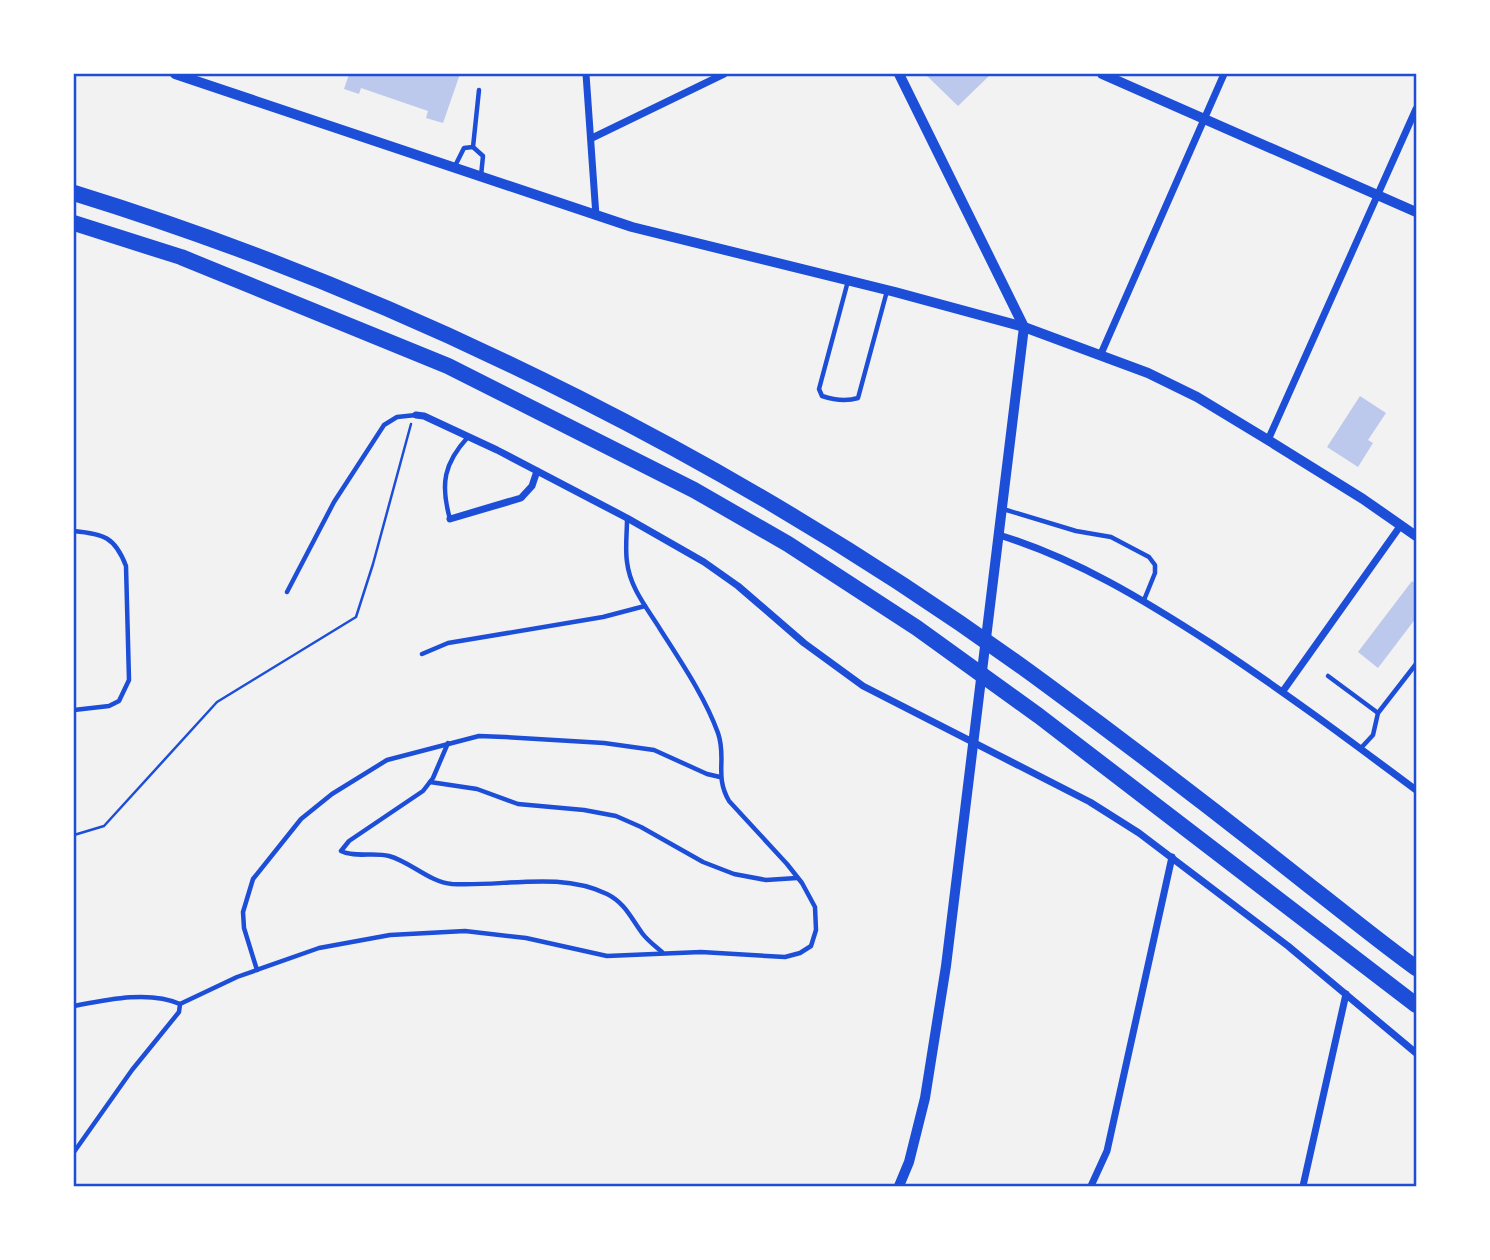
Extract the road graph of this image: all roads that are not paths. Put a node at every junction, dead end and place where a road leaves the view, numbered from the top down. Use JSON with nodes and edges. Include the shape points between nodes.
{"nodes":[{"id":1,"x":175,"y":74,"type":"edge"},
{"id":2,"x":586,"y":74,"type":"edge"},
{"id":3,"x":724,"y":74,"type":"edge"},
{"id":4,"x":899,"y":74,"type":"edge"},
{"id":5,"x":1102,"y":74,"type":"edge"},
{"id":6,"x":1224,"y":74,"type":"edge"},
{"id":7,"x":479,"y":90,"type":"dead end"},
{"id":8,"x":1416,"y":109,"type":"edge"},
{"id":9,"x":1205,"y":118,"type":"junction"},
{"id":10,"x":592,"y":138,"type":"junction"},
{"id":11,"x":473,"y":147,"type":"junction"},
{"id":12,"x":454,"y":167,"type":"junction"},
{"id":13,"x":480,"y":177,"type":"junction"},
{"id":14,"x":74,"y":193,"type":"edge"},
{"id":15,"x":1378,"y":195,"type":"junction"},
{"id":16,"x":1416,"y":212,"type":"edge"},
{"id":17,"x":596,"y":215,"type":"junction"},
{"id":18,"x":74,"y":223,"type":"edge"},
{"id":19,"x":848,"y":281,"type":"junction"},
{"id":20,"x":887,"y":290,"type":"junction"},
{"id":21,"x":1024,"y":327,"type":"junction"},
{"id":22,"x":1100,"y":356,"type":"junction"},
{"id":23,"x":416,"y":415,"type":"joint"},
{"id":24,"x":468,"y":437,"type":"junction"},
{"id":25,"x":1268,"y":440,"type":"junction"},
{"id":26,"x":537,"y":471,"type":"junction"},
{"id":27,"x":1003,"y":509,"type":"junction"},
{"id":28,"x":627,"y":518,"type":"junction"},
{"id":29,"x":450,"y":519,"type":"joint"},
{"id":30,"x":1401,"y":525,"type":"junction"},
{"id":31,"x":74,"y":531,"type":"edge"},
{"id":32,"x":999,"y":535,"type":"junction"},
{"id":33,"x":1416,"y":536,"type":"edge"},
{"id":34,"x":287,"y":592,"type":"dead end"},
{"id":35,"x":1144,"y":600,"type":"junction"},
{"id":36,"x":645,"y":606,"type":"junction"},
{"id":37,"x":422,"y":654,"type":"dead end"},
{"id":38,"x":1416,"y":664,"type":"edge"},
{"id":39,"x":1328,"y":676,"type":"dead end"},
{"id":40,"x":1283,"y":691,"type":"junction"},
{"id":41,"x":74,"y":710,"type":"edge"},
{"id":42,"x":1378,"y":713,"type":"junction"},
{"id":43,"x":972,"y":741,"type":"junction"},
{"id":44,"x":449,"y":743,"type":"junction"},
{"id":45,"x":1361,"y":748,"type":"junction"},
{"id":46,"x":720,"y":777,"type":"junction"},
{"id":47,"x":430,"y":782,"type":"junction"},
{"id":48,"x":1416,"y":790,"type":"edge"},
{"id":49,"x":1172,"y":857,"type":"junction"},
{"id":50,"x":798,"y":878,"type":"junction"},
{"id":51,"x":662,"y":952,"type":"junction"},
{"id":52,"x":1416,"y":968,"type":"edge"},
{"id":53,"x":257,"y":970,"type":"junction"},
{"id":54,"x":1346,"y":993,"type":"junction"},
{"id":55,"x":180,"y":1004,"type":"junction"},
{"id":56,"x":1416,"y":1005,"type":"edge"},
{"id":57,"x":74,"y":1006,"type":"edge"},
{"id":58,"x":1416,"y":1053,"type":"edge"},
{"id":59,"x":74,"y":1152,"type":"edge"},
{"id":60,"x":900,"y":1186,"type":"edge"},
{"id":61,"x":1091,"y":1186,"type":"edge"},
{"id":62,"x":1303,"y":1186,"type":"edge"}],
"edges":[{"from":1,"to":12,"type":"street"},
{"from":2,"to":10,"type":"street"},
{"from":3,"to":10,"type":"street"},
{"from":4,"to":21,"type":"street"},
{"from":5,"to":9,"type":"street"},
{"from":6,"to":9,"type":"street"},
{"from":7,"to":11,"type":"lane"},
{"from":8,"to":15,"type":"street"},
{"from":9,"to":15,"type":"street"},
{"from":9,"to":22,"type":"street"},
{"from":10,"to":17,"type":"street"},
{"from":11,"to":12,"type":"lane","via":[[464,148]]},
{"from":11,"to":13,"type":"lane","via":[[483,156]]},
{"from":12,"to":13,"type":"street"},
{"from":13,"to":17,"type":"street"},
{"from":14,"to":52,"type":"highway","via":[[358,297],[464,343],[699,463],[839,545],[1042,681]]},
{"from":15,"to":16,"type":"street"},
{"from":15,"to":25,"type":"street"},
{"from":17,"to":19,"type":"street"},
{"from":18,"to":56,"type":"highway","via":[[181,257],[448,366],[788,544],[917,628],[1039,716]]},
{"from":19,"to":20,"type":"street"},
{"from":19,"to":20,"type":"lane","via":[[819,389],[821,396],[832,400],[858,398]]},
{"from":20,"to":21,"type":"street"},
{"from":21,"to":22,"type":"street"},
{"from":21,"to":27,"type":"street"},
{"from":22,"to":25,"type":"street","via":[[1197,397]]},
{"from":23,"to":24,"type":"street"},
{"from":23,"to":34,"type":"lane","via":[[397,417],[384,425],[334,502]]},
{"from":24,"to":26,"type":"street"},
{"from":24,"to":29,"type":"lane","via":[[447,466],[444,480]]},
{"from":25,"to":30,"type":"street"},
{"from":26,"to":28,"type":"street"},
{"from":26,"to":29,"type":"street","via":[[521,498]]},
{"from":27,"to":32,"type":"street"},
{"from":27,"to":35,"type":"lane","via":[[1084,534],[1111,537],[1149,557],[1155,573]]},
{"from":28,"to":36,"type":"lane","via":[[627,562],[634,589]]},
{"from":28,"to":43,"type":"street","via":[[738,586],[863,686]]},
{"from":30,"to":33,"type":"street"},
{"from":30,"to":40,"type":"street"},
{"from":31,"to":41,"type":"lane","via":[[108,538],[120,549],[126,566],[129,680],[119,701]]},
{"from":32,"to":35,"type":"street","via":[[1086,568]]},
{"from":32,"to":43,"type":"street"},
{"from":35,"to":40,"type":"street"},
{"from":36,"to":37,"type":"lane","via":[[448,643]]},
{"from":36,"to":46,"type":"lane","via":[[710,713],[722,755]]},
{"from":38,"to":42,"type":"lane"},
{"from":39,"to":42,"type":"lane"},
{"from":40,"to":45,"type":"street"},
{"from":42,"to":45,"type":"lane","via":[[1373,735]]},
{"from":43,"to":49,"type":"street","via":[[1090,802]]},
{"from":43,"to":60,"type":"street","via":[[929,1072]]},
{"from":44,"to":46,"type":"lane","via":[[479,736],[604,743],[654,750]]},
{"from":44,"to":47,"type":"lane"},
{"from":44,"to":53,"type":"lane","via":[[387,760],[331,794],[301,819],[253,879],[247,896],[244,928]]},
{"from":45,"to":48,"type":"street"},
{"from":46,"to":50,"type":"lane","via":[[729,801]]},
{"from":47,"to":50,"type":"lane","via":[[477,789],[519,804],[616,816],[734,874],[766,880]]},
{"from":47,"to":51,"type":"lane","via":[[341,851],[390,856],[450,884],[551,881],[580,885],[624,905],[644,936]]},
{"from":49,"to":54,"type":"street"},
{"from":49,"to":61,"type":"street","via":[[1107,1151]]},
{"from":50,"to":51,"type":"lane","via":[[815,907],[816,930],[811,946],[800,953],[785,957]]},
{"from":51,"to":53,"type":"lane","via":[[607,956],[526,938],[465,931],[390,935],[331,946]]},
{"from":53,"to":55,"type":"lane"},
{"from":54,"to":58,"type":"street"},
{"from":54,"to":62,"type":"street"},
{"from":55,"to":57,"type":"lane","via":[[146,997]]},
{"from":55,"to":59,"type":"lane","via":[[179,1012]]}]}
